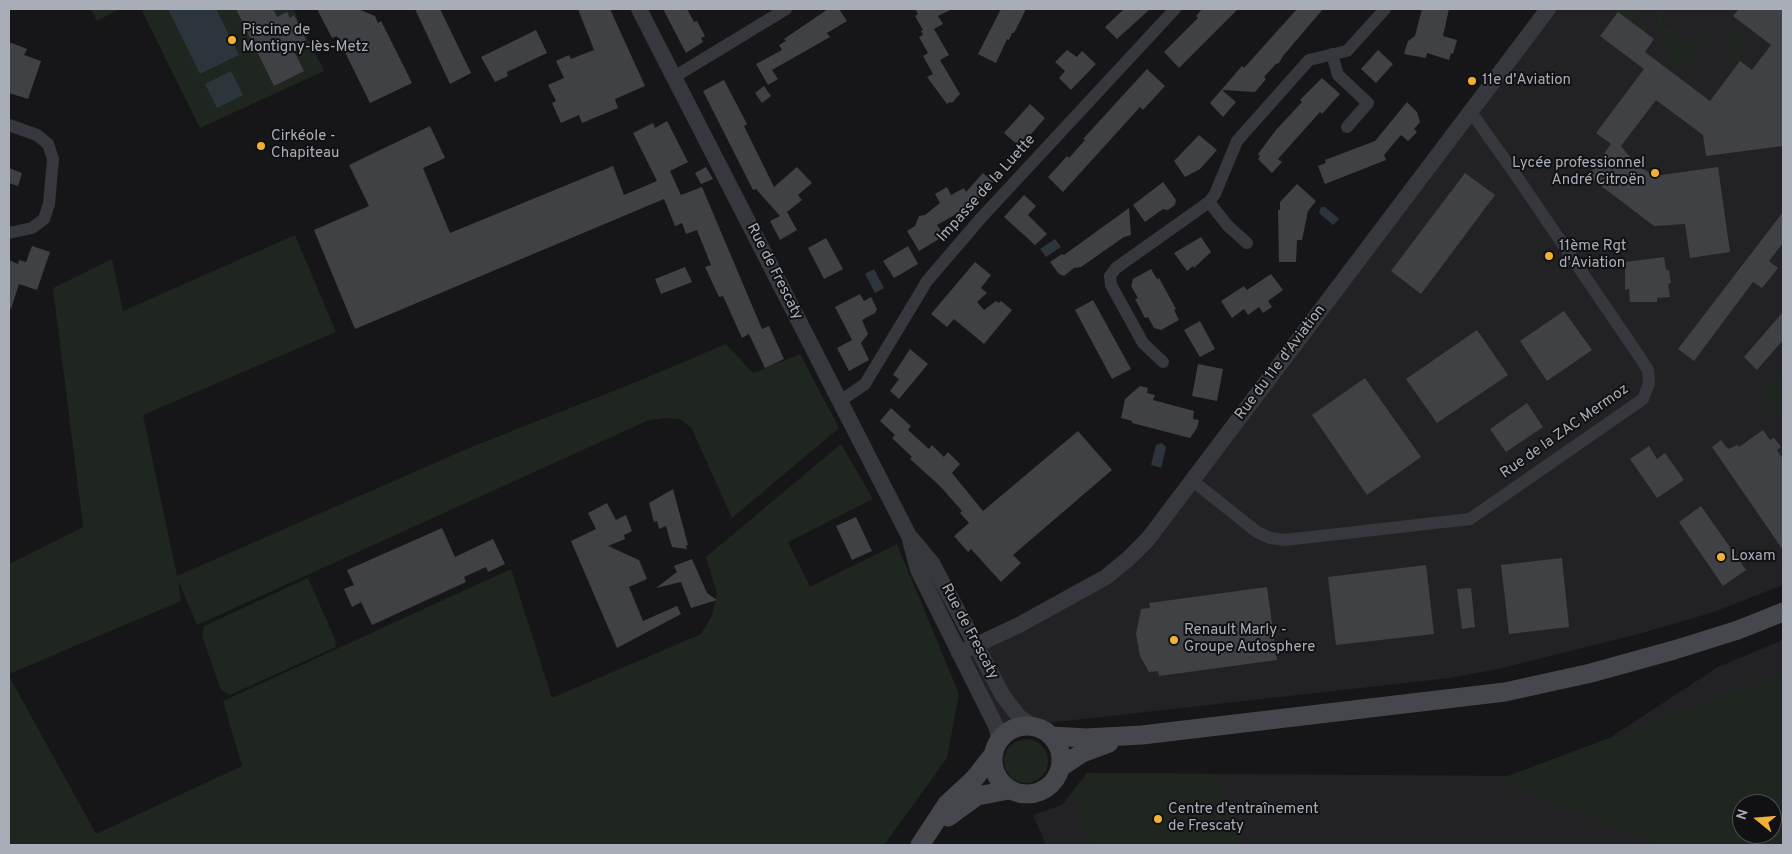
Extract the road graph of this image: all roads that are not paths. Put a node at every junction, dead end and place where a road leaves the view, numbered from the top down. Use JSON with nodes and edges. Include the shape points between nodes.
{"nodes":[{"id":1,"x":639,"y":9,"type":"edge"},
{"id":2,"x":786,"y":9,"type":"edge"},
{"id":3,"x":1176,"y":9,"type":"edge"},
{"id":4,"x":1385,"y":9,"type":"edge"},
{"id":5,"x":1548,"y":9,"type":"edge"},
{"id":6,"x":1332,"y":54,"type":"junction"},
{"id":7,"x":674,"y":77,"type":"junction"},
{"id":8,"x":1469,"y":113,"type":"junction"},
{"id":9,"x":9,"y":125,"type":"edge"},
{"id":10,"x":1347,"y":127,"type":"dead end"},
{"id":11,"x":1209,"y":202,"type":"junction"},
{"id":12,"x":9,"y":233,"type":"edge"},
{"id":13,"x":1247,"y":243,"type":"dead end"},
{"id":14,"x":1162,"y":362,"type":"dead end"},
{"id":15,"x":840,"y":402,"type":"junction"},
{"id":16,"x":1192,"y":481,"type":"junction"},
{"id":17,"x":909,"y":536,"type":"junction"},
{"id":18,"x":1783,"y":612,"type":"edge"},
{"id":19,"x":975,"y":645,"type":"junction"},
{"id":20,"x":959,"y":653,"type":"junction"},
{"id":21,"x":1031,"y":726,"type":"junction"},
{"id":22,"x":1142,"y":735,"type":"junction"},
{"id":23,"x":1052,"y":736,"type":"junction"},
{"id":24,"x":996,"y":748,"type":"junction"},
{"id":25,"x":1061,"y":767,"type":"junction"},
{"id":26,"x":1009,"y":790,"type":"junction"},
{"id":27,"x":921,"y":845,"type":"edge"}],
"edges":[{"from":1,"to":7,"type":"street","name":"Rue de Frescaty"},
{"from":2,"to":7,"type":"street"},
{"from":3,"to":15,"type":"street","name":"Impasse de la Luette","via":[[981,218],[927,281],[865,384]]},
{"from":4,"to":6,"type":"street","via":[[1347,51]]},
{"from":5,"to":8,"type":"street","name":"Rue du 11e d'Aviation"},
{"from":6,"to":10,"type":"street","via":[[1338,75],[1368,103]]},
{"from":6,"to":11,"type":"street","via":[[1309,60],[1237,141]]},
{"from":7,"to":15,"type":"street","name":"Rue de Frescaty"},
{"from":8,"to":16,"type":"street","name":"Rue du 11e d'Aviation"},
{"from":8,"to":16,"type":"street","name":"Rue de la ZAC Mermoz","via":[[1513,171],[1648,370],[1649,383],[1643,399],[1470,519],[1285,540],[1270,538],[1257,532]]},
{"from":9,"to":12,"type":"street","via":[[37,135],[48,144],[53,159],[49,204],[44,219],[32,228]]},
{"from":11,"to":13,"type":"street"},
{"from":11,"to":14,"type":"street","via":[[1116,268],[1110,276],[1111,285],[1143,343]]},
{"from":15,"to":17,"type":"street","name":"Rue de Frescaty"},
{"from":16,"to":19,"type":"street","name":"Rue du 11e d'Aviation","via":[[1148,539],[1106,577]]},
{"from":17,"to":19,"type":"street","name":"Rue de Frescaty","via":[[932,563]]},
{"from":17,"to":20,"type":"street","name":"Rue de Frescaty","via":[[918,570]]},
{"from":18,"to":22,"type":"main road","via":[[1674,650],[1505,692]]},
{"from":19,"to":20,"type":"street","name":"Rue du 11e d'Aviation"},
{"from":19,"to":21,"type":"street","name":"Rue de Frescaty","via":[[1003,696],[1019,717]]},
{"from":20,"to":24,"type":"street","name":"Rue de Frescaty","via":[[997,728]]},
{"from":21,"to":23,"type":"main road"},
{"from":21,"to":24,"type":"main road","via":[[1012,729]]},
{"from":22,"to":23,"type":"main road"},
{"from":22,"to":25,"type":"main road","via":[[1082,752]]},
{"from":23,"to":25,"type":"main road","via":[[1062,756]]},
{"from":24,"to":26,"type":"main road","via":[[996,775]]},
{"from":24,"to":27,"type":"main road","via":[[974,779],[947,804]]},
{"from":25,"to":26,"type":"main road","via":[[1050,786],[1041,792],[1025,794]]},
{"from":26,"to":27,"type":"main road","via":[[977,796],[953,813]]}]}
